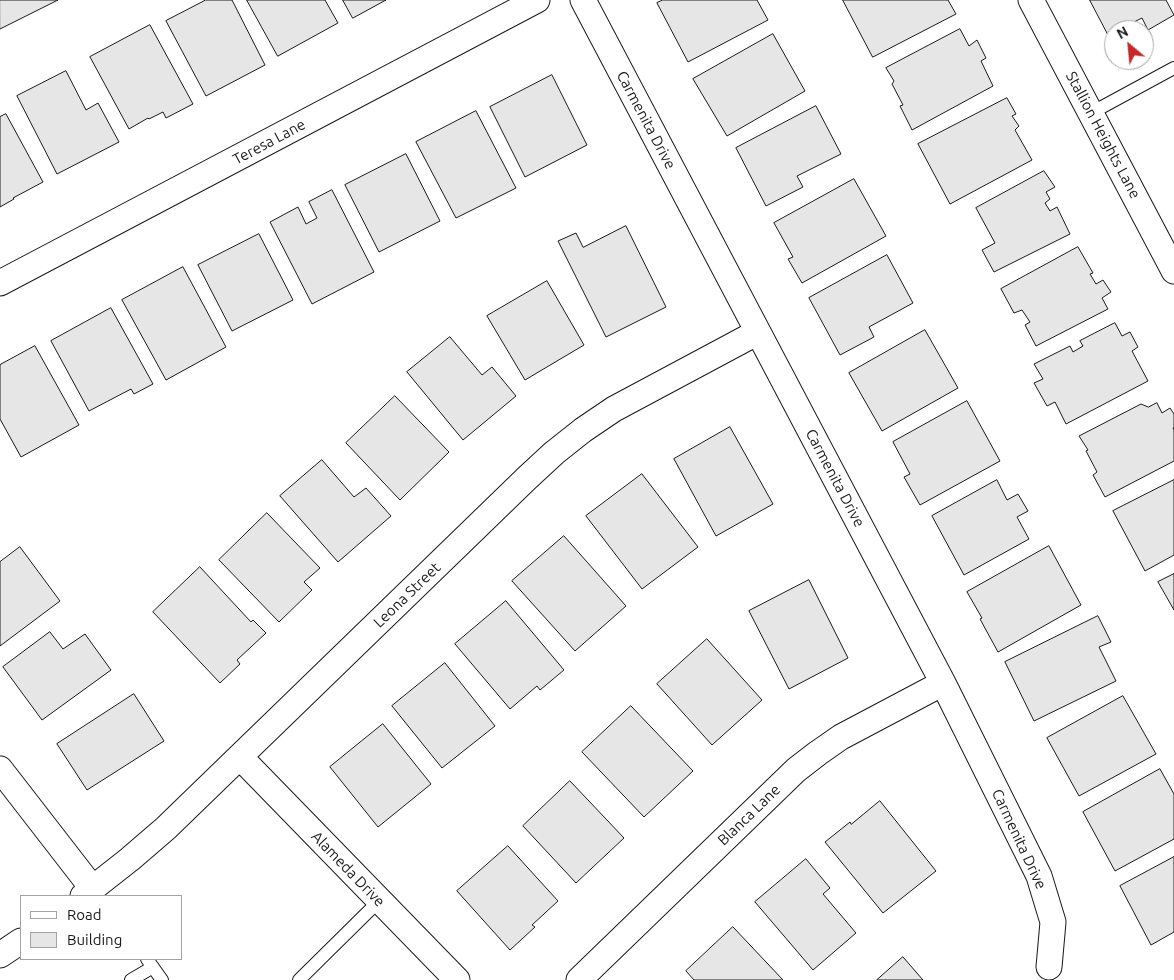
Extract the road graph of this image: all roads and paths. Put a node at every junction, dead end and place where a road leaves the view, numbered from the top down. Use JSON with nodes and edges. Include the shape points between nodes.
{"nodes":[{"id":1,"x":537,"y":0,"type":"edge"},
{"id":2,"x":583,"y":0,"type":"edge"},
{"id":3,"x":1031,"y":0,"type":"edge"},
{"id":4,"x":1174,"y":68,"type":"edge"},
{"id":5,"x":1091,"y":112,"type":"junction"},
{"id":6,"x":1174,"y":271,"type":"edge"},
{"id":7,"x":0,"y":284,"type":"edge"},
{"id":8,"x":758,"y":332,"type":"junction"},
{"id":9,"x":943,"y":683,"type":"junction"},
{"id":10,"x":240,"y":757,"type":"junction"},
{"id":11,"x":0,"y":769,"type":"edge"},
{"id":12,"x":92,"y":894,"type":"edge"},
{"id":13,"x":379,"y":901,"type":"junction"},
{"id":14,"x":20,"y":942,"type":"edge"},
{"id":15,"x":0,"y":955,"type":"edge"},
{"id":16,"x":150,"y":963,"type":"edge"},
{"id":17,"x":1049,"y":967,"type":"dead end"},
{"id":18,"x":131,"y":980,"type":"edge"},
{"id":19,"x":162,"y":980,"type":"edge"},
{"id":20,"x":299,"y":980,"type":"edge"},
{"id":21,"x":457,"y":980,"type":"edge"},
{"id":22,"x":579,"y":980,"type":"edge"}],
"edges":[{"from":1,"to":7,"type":"street","name":"Teresa Lane"},
{"from":2,"to":8,"type":"street","name":"Carmenita Drive"},
{"from":3,"to":5,"type":"street","name":"Stallion Heights Lane"},
{"from":4,"to":5,"type":"lane"},
{"from":5,"to":6,"type":"street","name":"Stallion Heights Lane"},
{"from":8,"to":9,"type":"street","name":"Carmenita Drive"},
{"from":8,"to":10,"type":"street","name":"Leona Street","via":[[614,409],[554,452]]},
{"from":9,"to":17,"type":"street","name":"Carmenita Drive","via":[[1039,876],[1053,922]]},
{"from":9,"to":22,"type":"street","name":"Blanca Lane","via":[[841,737],[796,770]]},
{"from":10,"to":12,"type":"street","name":"Leona Street"},
{"from":10,"to":13,"type":"street","name":"Alameda Drive"},
{"from":11,"to":12,"type":"street"},
{"from":13,"to":20,"type":"lane"},
{"from":13,"to":21,"type":"street","name":"Alameda Drive"},
{"from":14,"to":15,"type":"street"},
{"from":16,"to":18,"type":"lane"},
{"from":16,"to":19,"type":"lane"}]}
